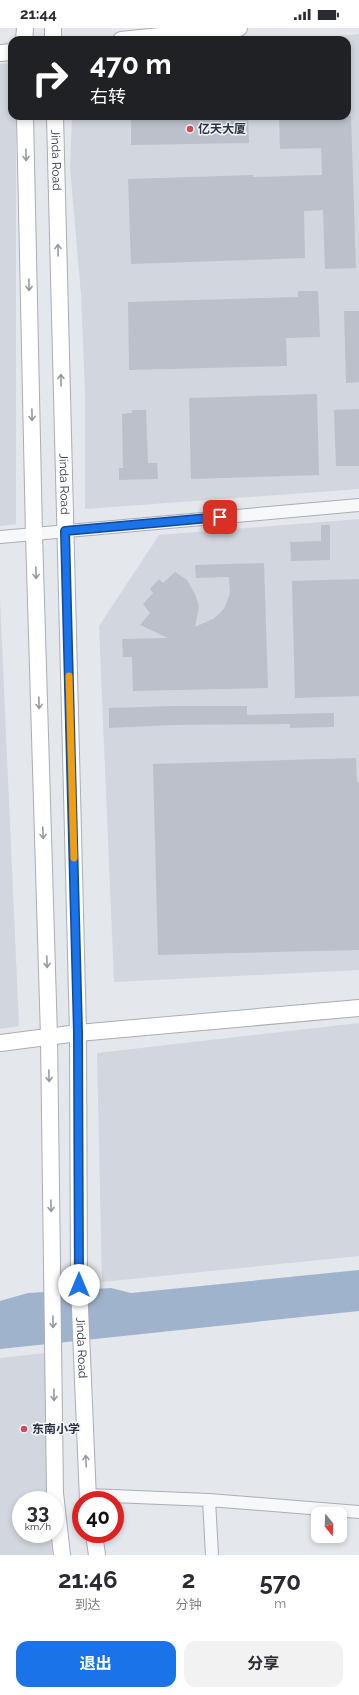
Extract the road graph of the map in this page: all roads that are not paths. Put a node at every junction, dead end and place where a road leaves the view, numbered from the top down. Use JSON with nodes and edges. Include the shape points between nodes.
{"nodes":[{"id":1,"x":240,"y":28,"type":"edge"},
{"id":2,"x":161,"y":36,"type":"edge"},
{"id":3,"x":25,"y":120,"type":"edge"},
{"id":4,"x":54,"y":120,"type":"edge"},
{"id":5,"x":359,"y":505,"type":"edge"},
{"id":6,"x":65,"y":531,"type":"junction"},
{"id":7,"x":34,"y":534,"type":"junction"},
{"id":8,"x":0,"y":537,"type":"edge"},
{"id":9,"x":359,"y":1008,"type":"edge"},
{"id":10,"x":78,"y":1033,"type":"junction"},
{"id":11,"x":49,"y":1037,"type":"junction"},
{"id":12,"x":0,"y":1043,"type":"edge"},
{"id":13,"x":88,"y":1491,"type":"edge"},
{"id":14,"x":124,"y":1499,"type":"edge"},
{"id":15,"x":209,"y":1500,"type":"junction"},
{"id":16,"x":359,"y":1512,"type":"edge"},
{"id":17,"x":88,"y":1543,"type":"edge"},
{"id":18,"x":95,"y":1543,"type":"edge"},
{"id":19,"x":62,"y":1555,"type":"edge"},
{"id":20,"x":87,"y":1555,"type":"edge"},
{"id":21,"x":97,"y":1555,"type":"edge"},
{"id":22,"x":212,"y":1555,"type":"edge"}],
"edges":[{"from":1,"to":2,"type":"street"},
{"from":3,"to":7,"type":"street","one_way":true},
{"from":6,"to":4,"type":"street","name":"Jinda Road","one_way":true},
{"from":5,"to":6,"type":"street"},
{"from":6,"to":7,"type":"street"},
{"from":6,"to":10,"type":"street","name":"Jinda Road"},
{"from":7,"to":8,"type":"street"},
{"from":7,"to":11,"type":"street","one_way":true},
{"from":9,"to":10,"type":"street"},
{"from":10,"to":11,"type":"street"},
{"from":13,"to":10,"type":"street","name":"Jinda Road","one_way":true,"via":[[79,1285]]},
{"from":11,"to":12,"type":"street"},
{"from":11,"to":19,"type":"street","one_way":true,"via":[[55,1494]]},
{"from":14,"to":15,"type":"street"},
{"from":15,"to":16,"type":"street"},
{"from":15,"to":22,"type":"street"},
{"from":17,"to":20,"type":"street"},
{"from":18,"to":21,"type":"street"}]}
